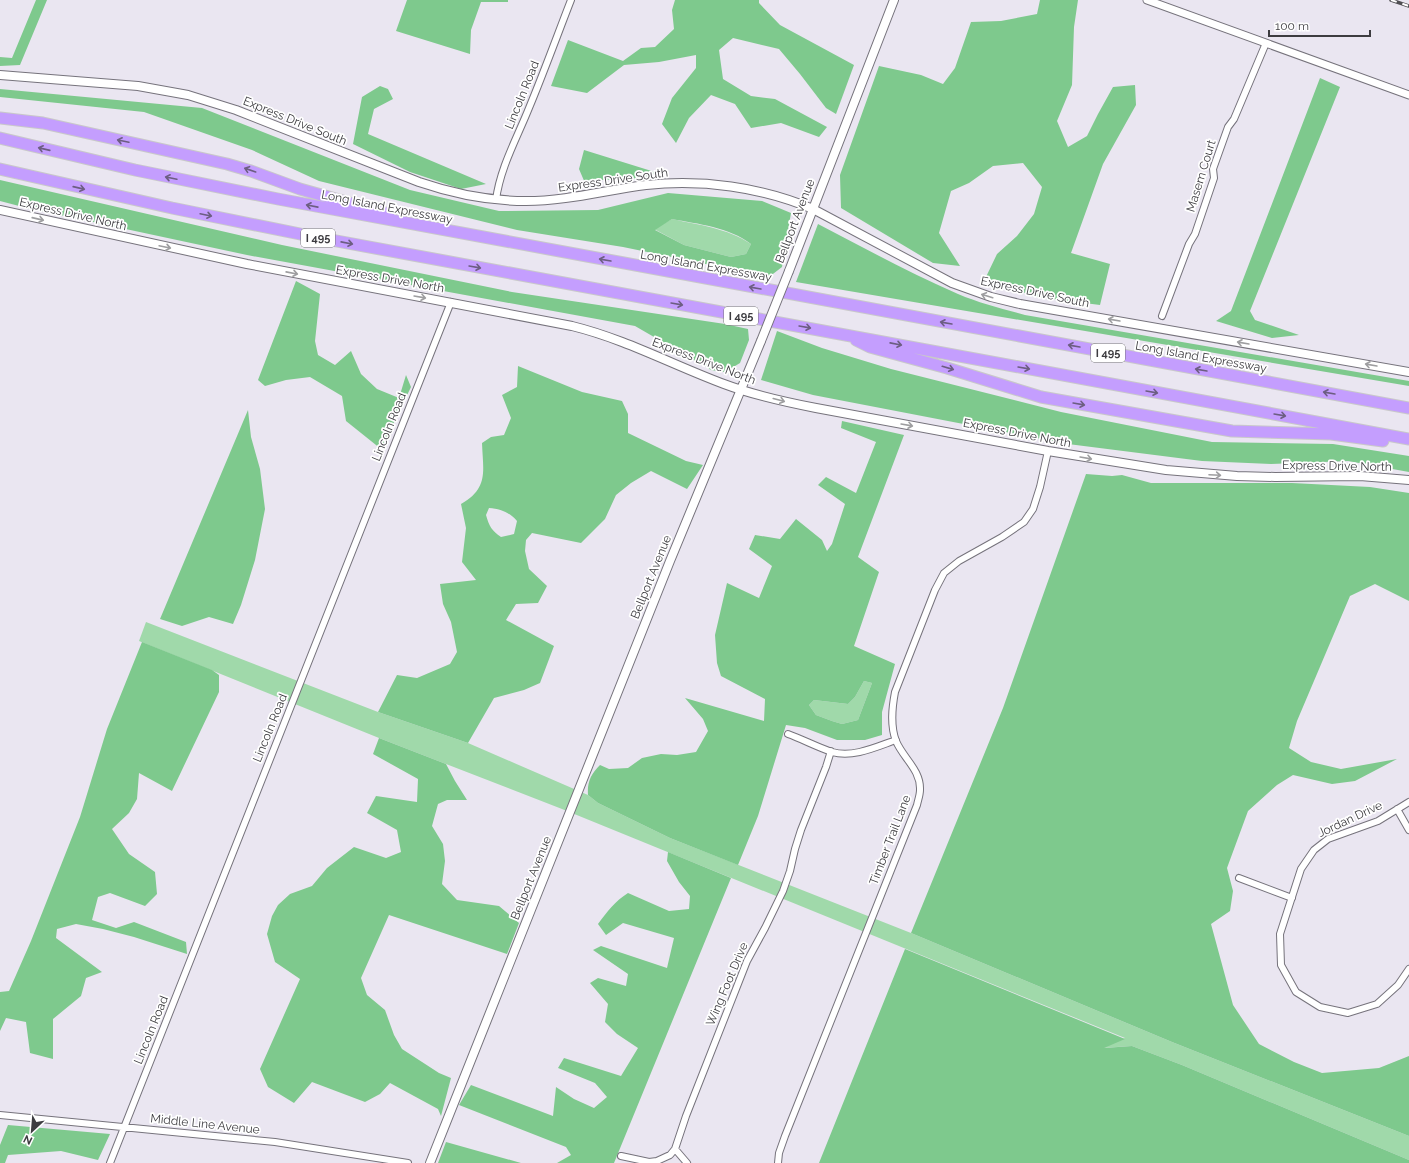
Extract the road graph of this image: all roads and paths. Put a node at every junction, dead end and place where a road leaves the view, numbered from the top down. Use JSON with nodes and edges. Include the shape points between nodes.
{"nodes":[{"id":1,"x":571,"y":0,"type":"edge"},
{"id":2,"x":894,"y":0,"type":"edge"},
{"id":3,"x":1147,"y":0,"type":"edge"},
{"id":4,"x":1266,"y":43,"type":"junction"},
{"id":5,"x":0,"y":75,"type":"edge"},
{"id":6,"x":1409,"y":94,"type":"edge"},
{"id":7,"x":0,"y":118,"type":"edge"},
{"id":8,"x":0,"y":138,"type":"edge"},
{"id":9,"x":0,"y":169,"type":"edge"},
{"id":10,"x":496,"y":200,"type":"junction"},
{"id":11,"x":812,"y":209,"type":"junction"},
{"id":12,"x":0,"y":210,"type":"edge"},
{"id":13,"x":433,"y":228,"type":"junction"},
{"id":14,"x":451,"y":302,"type":"junction"},
{"id":15,"x":1162,"y":316,"type":"dead end"},
{"id":16,"x":844,"y":335,"type":"junction"},
{"id":17,"x":1409,"y":372,"type":"edge"},
{"id":18,"x":742,"y":390,"type":"junction"},
{"id":19,"x":1409,"y":408,"type":"edge"},
{"id":20,"x":1409,"y":439,"type":"edge"},
{"id":21,"x":1048,"y":451,"type":"junction"},
{"id":22,"x":1409,"y":480,"type":"edge"},
{"id":23,"x":788,"y":734,"type":"dead end"},
{"id":24,"x":896,"y":740,"type":"junction"},
{"id":25,"x":831,"y":752,"type":"junction"},
{"id":26,"x":1409,"y":802,"type":"edge"},
{"id":27,"x":1397,"y":809,"type":"junction"},
{"id":28,"x":1409,"y":830,"type":"edge"},
{"id":29,"x":1239,"y":878,"type":"dead end"},
{"id":30,"x":1292,"y":898,"type":"junction"},
{"id":31,"x":1409,"y":969,"type":"edge"},
{"id":32,"x":0,"y":1115,"type":"edge"},
{"id":33,"x":124,"y":1127,"type":"junction"},
{"id":34,"x":675,"y":1149,"type":"junction"},
{"id":35,"x":621,"y":1156,"type":"dead end"},
{"id":36,"x":110,"y":1163,"type":"edge"},
{"id":37,"x":408,"y":1163,"type":"edge"},
{"id":38,"x":430,"y":1163,"type":"edge"},
{"id":39,"x":687,"y":1163,"type":"edge"},
{"id":40,"x":778,"y":1163,"type":"edge"}],
"edges":[{"from":1,"to":10,"type":"street","name":"Lincoln Road","via":[[501,175]]},
{"from":2,"to":11,"type":"main road","name":"Bellport Avenue"},
{"from":3,"to":4,"type":"street"},
{"from":4,"to":6,"type":"street"},
{"from":4,"to":15,"type":"street","name":"Masem Court","via":[[1234,119],[1228,127],[1195,234]]},
{"from":5,"to":10,"type":"main road","name":"Express Drive South","via":[[138,86],[188,95],[229,108],[419,182],[457,194]]},
{"from":13,"to":7,"type":"highway","one_way":true,"via":[[286,185],[227,164],[43,123]]},
{"from":13,"to":8,"type":"highway","name":"Long Island Expressway","number":"I 495","one_way":true,"via":[[183,180]]},
{"from":9,"to":16,"type":"highway","number":"I 495","one_way":true,"via":[[268,228]]},
{"from":10,"to":11,"type":"main road","name":"Express Drive South","via":[[553,200],[646,185],[689,183],[750,190]]},
{"from":17,"to":11,"type":"main road","name":"Express Drive South","one_way":true,"via":[[991,297],[940,278]]},
{"from":11,"to":18,"type":"main road","name":"Bellport Avenue","bridge":true},
{"from":12,"to":14,"type":"main road","name":"Express Drive North","one_way":true,"via":[[204,255]]},
{"from":19,"to":13,"type":"highway","name":"Long Island Expressway","number":"I 495","one_way":true},
{"from":14,"to":18,"type":"main road","name":"Express Drive North","via":[[589,330]]},
{"from":14,"to":33,"type":"street","name":"Lincoln Road"},
{"from":16,"to":20,"type":"highway","number":"I 495","one_way":true},
{"from":16,"to":20,"type":"highway","one_way":true,"via":[[870,347],[1041,397],[1232,431],[1331,434],[1386,442]]},
{"from":18,"to":21,"type":"main road","name":"Express Drive North","one_way":true,"via":[[816,408]]},
{"from":18,"to":38,"type":"main road","name":"Bellport Avenue","via":[[667,568]]},
{"from":21,"to":22,"type":"main road","name":"Express Drive North","one_way":true,"via":[[1201,474],[1275,477],[1360,476]]},
{"from":21,"to":24,"type":"street","name":"Timber Trail Lane","via":[[1033,509],[1024,522],[958,561],[944,573],[935,590],[895,692],[892,723]]},
{"from":23,"to":25,"type":"street"},
{"from":24,"to":25,"type":"street","via":[[862,751]]},
{"from":24,"to":40,"type":"street","name":"Timber Trail Lane","via":[[920,779],[917,805],[791,1122],[779,1153]]},
{"from":25,"to":34,"type":"street","name":"Wing Foot Drive","via":[[801,830],[783,891],[747,961]]},
{"from":26,"to":27,"type":"street","name":"Jordan Drive"},
{"from":27,"to":28,"type":"street","name":"Jordan Drive"},
{"from":27,"to":30,"type":"street","name":"Jordan Drive","via":[[1378,821],[1328,839],[1314,850],[1301,869]]},
{"from":29,"to":30,"type":"street"},
{"from":30,"to":31,"type":"street","name":"Jordan Drive","via":[[1280,934],[1281,965],[1296,992],[1320,1007],[1348,1013],[1377,1004],[1398,985]]},
{"from":32,"to":33,"type":"street","name":"Middle Line Avenue"},
{"from":33,"to":36,"type":"street","name":"Lincoln Road"},
{"from":33,"to":37,"type":"street","name":"Middle Line Avenue","via":[[275,1142]]},
{"from":34,"to":35,"type":"street","via":[[664,1158],[653,1162]]},
{"from":34,"to":39,"type":"street"}]}
